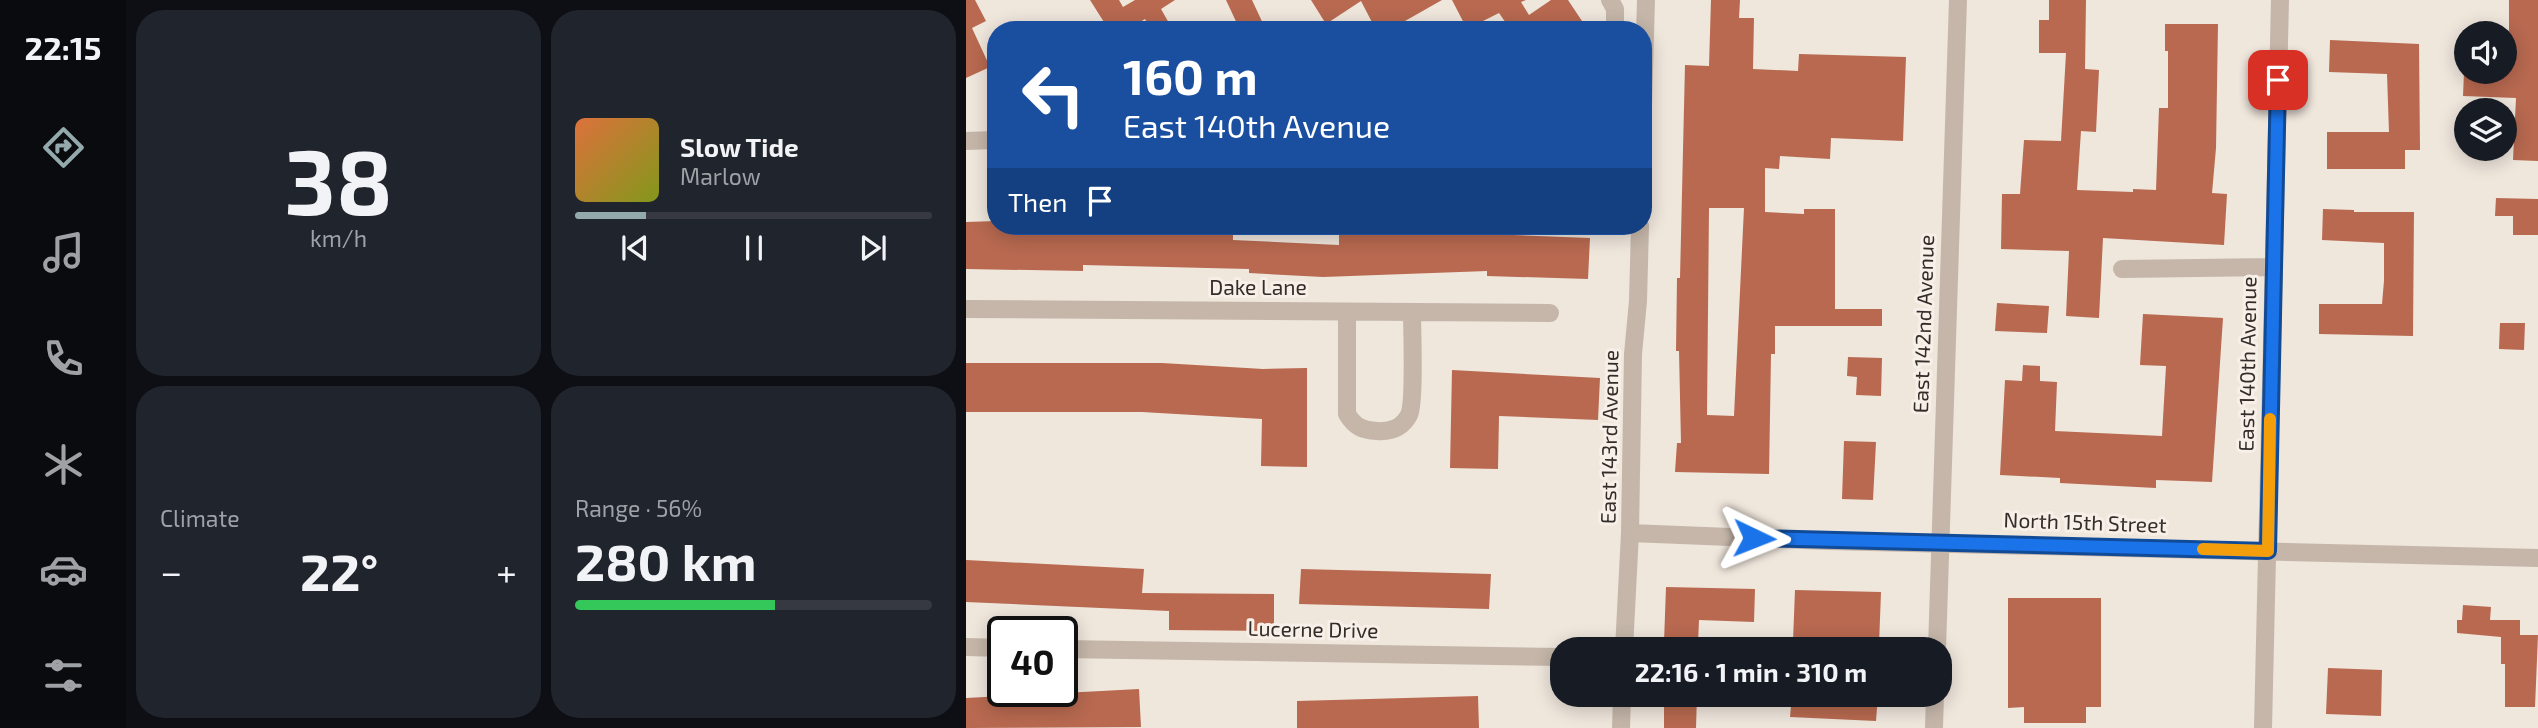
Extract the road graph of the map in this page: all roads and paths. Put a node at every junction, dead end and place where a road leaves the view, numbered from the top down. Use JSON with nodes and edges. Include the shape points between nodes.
{"nodes":[{"id":1,"x":1610,"y":0,"type":"edge"},
{"id":2,"x":1646,"y":0,"type":"edge"},
{"id":3,"x":1958,"y":0,"type":"edge"},
{"id":4,"x":2280,"y":0,"type":"edge"},
{"id":5,"x":1615,"y":21,"type":"edge"},
{"id":6,"x":1645,"y":21,"type":"edge"},
{"id":7,"x":987,"y":140,"type":"edge"},
{"id":8,"x":966,"y":141,"type":"edge"},
{"id":9,"x":1640,"y":235,"type":"edge"},
{"id":10,"x":2272,"y":267,"type":"junction"},
{"id":11,"x":2122,"y":269,"type":"dead end"},
{"id":12,"x":966,"y":309,"type":"edge"},
{"id":13,"x":1347,"y":312,"type":"junction"},
{"id":14,"x":1412,"y":312,"type":"junction"},
{"id":15,"x":1550,"y":313,"type":"dead end"},
{"id":16,"x":1630,"y":533,"type":"junction"},
{"id":17,"x":1940,"y":542,"type":"junction"},
{"id":18,"x":2268,"y":551,"type":"junction"},
{"id":19,"x":2538,"y":558,"type":"edge"},
{"id":20,"x":1625,"y":637,"type":"edge"},
{"id":21,"x":1937,"y":637,"type":"edge"},
{"id":22,"x":966,"y":647,"type":"edge"},
{"id":23,"x":987,"y":648,"type":"edge"},
{"id":24,"x":1078,"y":649,"type":"edge"},
{"id":25,"x":1550,"y":657,"type":"edge"},
{"id":26,"x":1622,"y":707,"type":"edge"},
{"id":27,"x":1935,"y":707,"type":"edge"},
{"id":28,"x":1621,"y":728,"type":"edge"},
{"id":29,"x":1934,"y":728,"type":"edge"},
{"id":30,"x":2263,"y":728,"type":"edge"}],
"edges":[{"from":1,"to":5,"type":"street"},
{"from":2,"to":6,"type":"street"},
{"from":3,"to":17,"type":"street","name":"East 142nd Avenue"},
{"from":4,"to":10,"type":"street","name":"East 140th Avenue"},
{"from":7,"to":8,"type":"street"},
{"from":9,"to":16,"type":"street","name":"East 143rd Avenue"},
{"from":10,"to":11,"type":"street"},
{"from":10,"to":18,"type":"street","name":"East 140th Avenue"},
{"from":12,"to":13,"type":"street","name":"Dake Lane"},
{"from":13,"to":14,"type":"street","name":"Dake Lane"},
{"from":13,"to":14,"type":"street","via":[[1347,414],[1354,426],[1384,432],[1399,428],[1411,412]]},
{"from":14,"to":15,"type":"street","name":"Dake Lane"},
{"from":16,"to":17,"type":"street","name":"North 15th Street"},
{"from":16,"to":20,"type":"street","name":"East 143rd Avenue"},
{"from":17,"to":18,"type":"street","name":"North 15th Street"},
{"from":17,"to":21,"type":"street","name":"East 142nd Avenue"},
{"from":18,"to":19,"type":"street","name":"North 15th Street"},
{"from":18,"to":30,"type":"street","name":"East 140th Avenue"},
{"from":22,"to":23,"type":"street"},
{"from":24,"to":25,"type":"street","name":"Lucerne Drive"},
{"from":26,"to":28,"type":"street"},
{"from":27,"to":29,"type":"street"}]}
